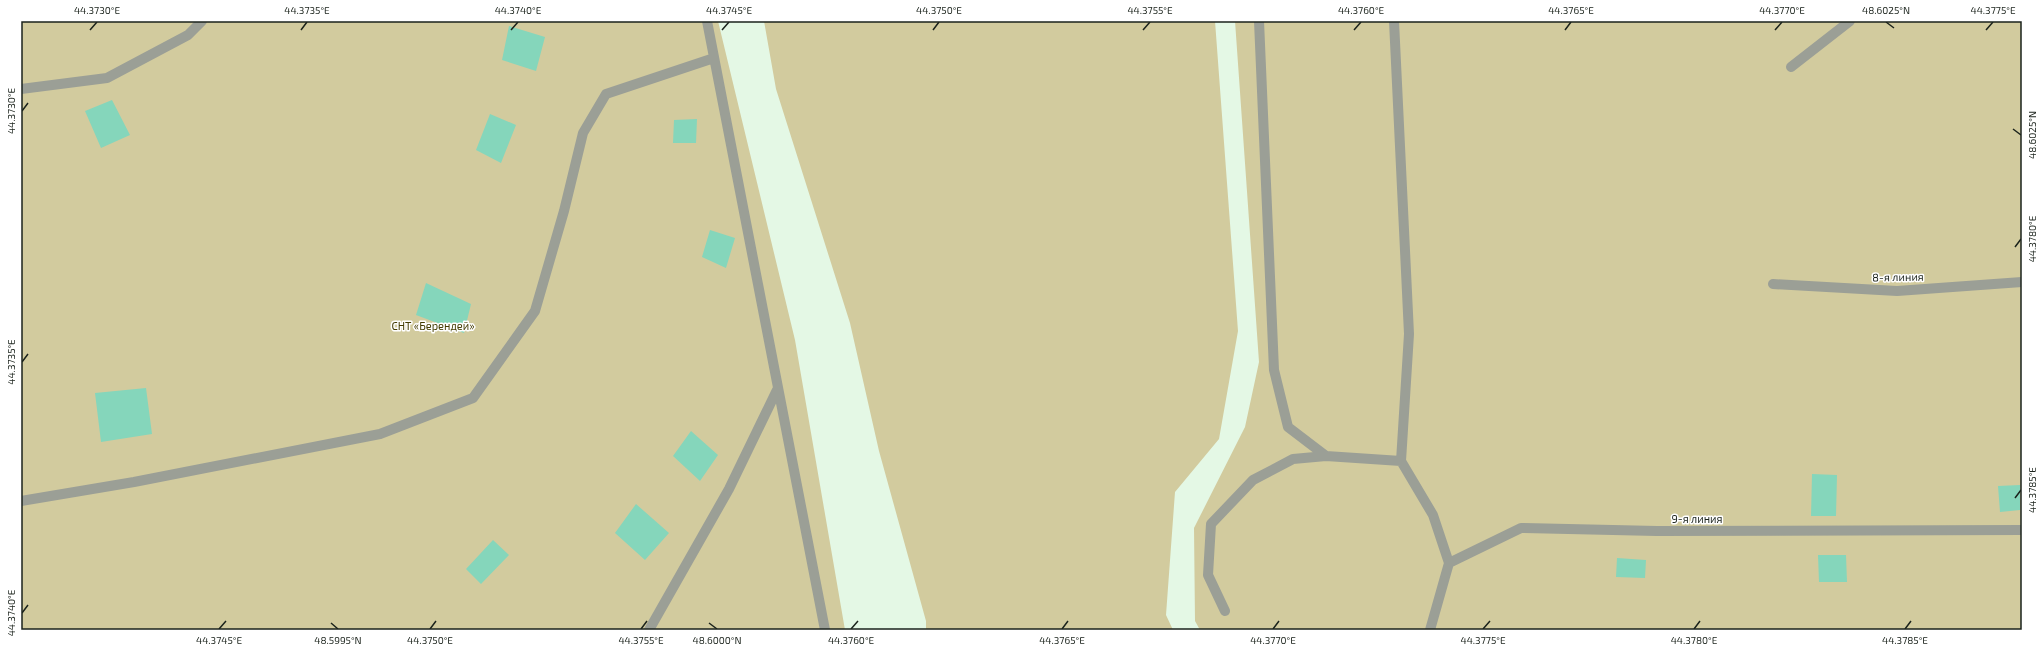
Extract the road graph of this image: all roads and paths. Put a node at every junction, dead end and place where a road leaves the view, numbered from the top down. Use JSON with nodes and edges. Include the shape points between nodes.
{"nodes":[{"id":1,"x":202,"y":21,"type":"edge"},
{"id":2,"x":707,"y":21,"type":"edge"},
{"id":3,"x":1259,"y":21,"type":"edge"},
{"id":4,"x":1394,"y":21,"type":"edge"},
{"id":5,"x":1850,"y":21,"type":"edge"},
{"id":6,"x":714,"y":58,"type":"junction"},
{"id":7,"x":1791,"y":67,"type":"dead end"},
{"id":8,"x":21,"y":89,"type":"edge"},
{"id":9,"x":2022,"y":282,"type":"edge"},
{"id":10,"x":1773,"y":284,"type":"dead end"},
{"id":11,"x":777,"y":390,"type":"junction"},
{"id":12,"x":1326,"y":456,"type":"junction"},
{"id":13,"x":1401,"y":461,"type":"junction"},
{"id":14,"x":21,"y":501,"type":"edge"},
{"id":15,"x":2022,"y":530,"type":"edge"},
{"id":16,"x":1448,"y":563,"type":"junction"},
{"id":17,"x":1225,"y":611,"type":"dead end"},
{"id":18,"x":649,"y":630,"type":"edge"},
{"id":19,"x":825,"y":630,"type":"edge"},
{"id":20,"x":1430,"y":630,"type":"edge"}],
"edges":[{"from":1,"to":8,"type":"lane","via":[[188,35],[107,78]]},
{"from":2,"to":6,"type":"lane"},
{"from":3,"to":12,"type":"lane","via":[[1274,370],[1288,427]]},
{"from":4,"to":13,"type":"lane","via":[[1409,334]]},
{"from":5,"to":7,"type":"lane"},
{"from":6,"to":11,"type":"lane"},
{"from":6,"to":14,"type":"lane","via":[[606,94],[583,133],[535,311],[473,398],[380,434],[134,482]]},
{"from":9,"to":10,"type":"lane","name":"8-я линия","via":[[1897,291]]},
{"from":11,"to":18,"type":"lane","via":[[729,489]]},
{"from":11,"to":19,"type":"lane"},
{"from":12,"to":13,"type":"lane"},
{"from":12,"to":17,"type":"lane","via":[[1293,459],[1253,480],[1211,524],[1208,575]]},
{"from":13,"to":16,"type":"lane","via":[[1433,515]]},
{"from":15,"to":16,"type":"lane","name":"9-я линия","via":[[1657,531],[1521,528]]},
{"from":16,"to":20,"type":"lane"}]}
